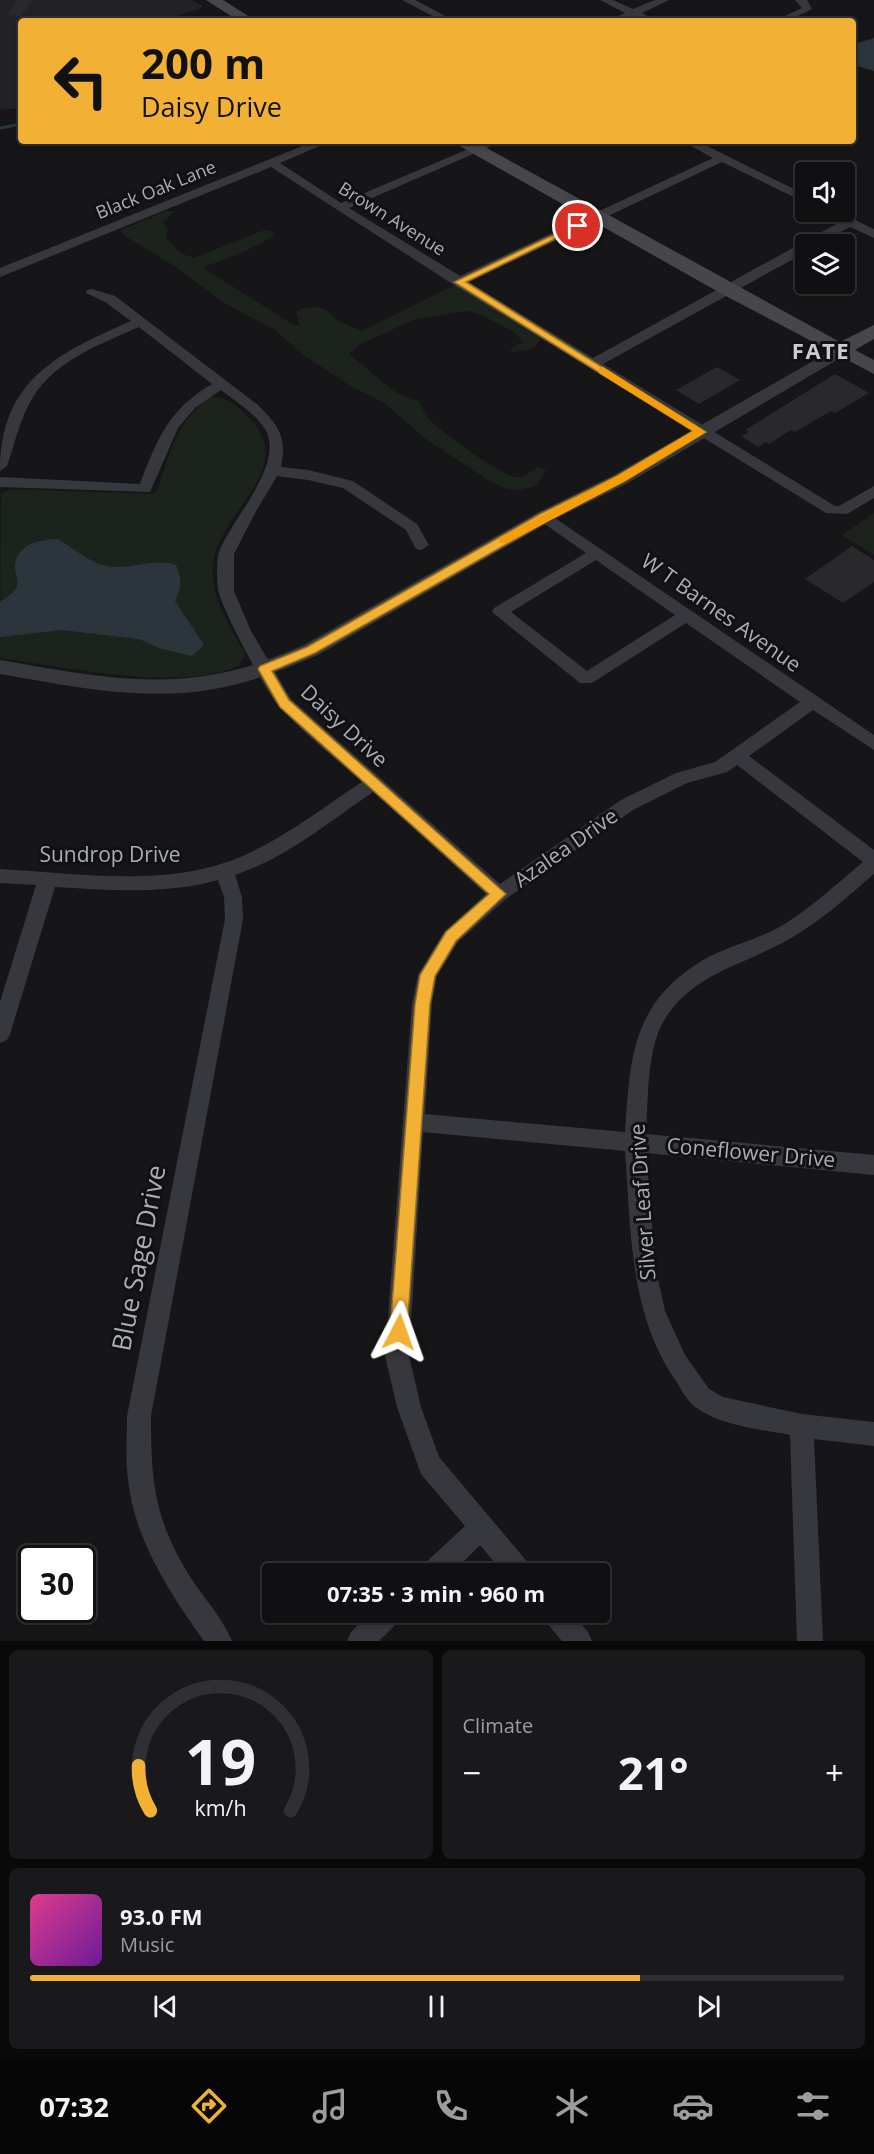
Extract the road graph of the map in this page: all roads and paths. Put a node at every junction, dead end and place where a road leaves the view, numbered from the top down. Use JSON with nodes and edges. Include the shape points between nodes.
{"nodes":[{"id":1,"x":213,"y":0,"type":"edge"},
{"id":2,"x":407,"y":0,"type":"edge"},
{"id":3,"x":604,"y":0,"type":"edge"},
{"id":4,"x":664,"y":0,"type":"edge"},
{"id":5,"x":803,"y":4,"type":"edge"},
{"id":6,"x":633,"y":13,"type":"junction"},
{"id":7,"x":244,"y":18,"type":"edge"},
{"id":8,"x":444,"y":18,"type":"edge"},
{"id":9,"x":621,"y":18,"type":"edge"},
{"id":10,"x":644,"y":18,"type":"edge"},
{"id":11,"x":783,"y":18,"type":"edge"},
{"id":12,"x":318,"y":144,"type":"edge"},
{"id":13,"x":694,"y":144,"type":"edge"},
{"id":14,"x":470,"y":145,"type":"edge"},
{"id":15,"x":722,"y":158,"type":"junction"},
{"id":16,"x":272,"y":163,"type":"junction"},
{"id":17,"x":795,"y":194,"type":"edge"},
{"id":18,"x":340,"y":208,"type":"junction"},
{"id":19,"x":598,"y":217,"type":"junction"},
{"id":20,"x":850,"y":222,"type":"joint"},
{"id":21,"x":828,"y":234,"type":"edge"},
{"id":22,"x":874,"y":234,"type":"edge"},
{"id":23,"x":795,"y":253,"type":"edge"},
{"id":24,"x":0,"y":273,"type":"edge"},
{"id":25,"x":459,"y":282,"type":"junction"},
{"id":26,"x":728,"y":290,"type":"junction"},
{"id":27,"x":92,"y":293,"type":"dead end"},
{"id":28,"x":140,"y":322,"type":"junction"},
{"id":29,"x":874,"y":331,"type":"edge"},
{"id":30,"x":841,"y":350,"type":"junction"},
{"id":31,"x":592,"y":364,"type":"junction"},
{"id":32,"x":874,"y":368,"type":"edge"},
{"id":33,"x":222,"y":384,"type":"junction"},
{"id":34,"x":701,"y":432,"type":"junction"},
{"id":35,"x":0,"y":466,"type":"edge"},
{"id":36,"x":273,"y":471,"type":"junction"},
{"id":37,"x":0,"y":482,"type":"edge"},
{"id":38,"x":874,"y":490,"type":"edge"},
{"id":39,"x":544,"y":517,"type":"junction"},
{"id":40,"x":421,"y":544,"type":"dead end"},
{"id":41,"x":597,"y":553,"type":"junction"},
{"id":42,"x":687,"y":615,"type":"junction"},
{"id":43,"x":0,"y":667,"type":"edge"},
{"id":44,"x":265,"y":669,"type":"junction"},
{"id":45,"x":812,"y":702,"type":"junction"},
{"id":46,"x":874,"y":744,"type":"edge"},
{"id":47,"x":736,"y":755,"type":"junction"},
{"id":48,"x":374,"y":783,"type":"junction"},
{"id":49,"x":874,"y":861,"type":"edge"},
{"id":50,"x":224,"y":871,"type":"junction"},
{"id":51,"x":0,"y":876,"type":"edge"},
{"id":52,"x":48,"y":878,"type":"junction"},
{"id":53,"x":499,"y":894,"type":"junction"},
{"id":54,"x":0,"y":1034,"type":"edge"},
{"id":55,"x":414,"y":1122,"type":"junction"},
{"id":56,"x":635,"y":1143,"type":"junction"},
{"id":57,"x":874,"y":1165,"type":"edge"},
{"id":58,"x":802,"y":1426,"type":"junction"},
{"id":59,"x":874,"y":1434,"type":"edge"},
{"id":60,"x":482,"y":1527,"type":"junction"},
{"id":61,"x":444,"y":1563,"type":"edge"},
{"id":62,"x":512,"y":1563,"type":"edge"},
{"id":63,"x":379,"y":1623,"type":"edge"},
{"id":64,"x":563,"y":1623,"type":"edge"},
{"id":65,"x":219,"y":1641,"type":"edge"},
{"id":66,"x":360,"y":1641,"type":"edge"},
{"id":67,"x":579,"y":1641,"type":"edge"},
{"id":68,"x":810,"y":1641,"type":"edge"}],
"edges":[{"from":1,"to":7,"type":"main road"},
{"from":2,"to":8,"type":"street"},
{"from":3,"to":6,"type":"street"},
{"from":4,"to":6,"type":"street"},
{"from":5,"to":11,"type":"street"},
{"from":6,"to":9,"type":"street"},
{"from":6,"to":10,"type":"street"},
{"from":12,"to":16,"type":"street","name":"Black Oak Lane"},
{"from":13,"to":15,"type":"street"},
{"from":14,"to":18,"type":"street"},
{"from":14,"to":19,"type":"main road"},
{"from":15,"to":17,"type":"street"},
{"from":15,"to":19,"type":"street"},
{"from":16,"to":18,"type":"street","name":"Brown Avenue"},
{"from":16,"to":24,"type":"street","name":"Black Oak Lane"},
{"from":18,"to":25,"type":"street","name":"Brown Avenue"},
{"from":19,"to":25,"type":"street"},
{"from":19,"to":26,"type":"main road"},
{"from":20,"to":21,"type":"street"},
{"from":20,"to":22,"type":"street"},
{"from":23,"to":26,"type":"street"},
{"from":25,"to":31,"type":"street","name":"Brown Avenue"},
{"from":26,"to":30,"type":"main road"},
{"from":26,"to":31,"type":"street"},
{"from":27,"to":28,"type":"street","name":"Daisy Drive","via":[[110,299]]},
{"from":28,"to":33,"type":"street","name":"Daisy Drive"},
{"from":28,"to":35,"type":"street","via":[[88,345],[40,379],[26,396]]},
{"from":29,"to":30,"type":"main road"},
{"from":30,"to":32,"type":"main road"},
{"from":30,"to":34,"type":"street"},
{"from":31,"to":34,"type":"street","name":"Brown Avenue"},
{"from":33,"to":36,"type":"street","name":"Daisy Drive","via":[[271,426],[277,450]]},
{"from":33,"to":37,"type":"street","via":[[198,397],[171,426],[145,489]]},
{"from":34,"to":38,"type":"street","name":"Brown Avenue","via":[[831,510],[842,511]]},
{"from":34,"to":39,"type":"street","via":[[621,479]]},
{"from":36,"to":40,"type":"street","via":[[348,483],[412,527]]},
{"from":36,"to":44,"type":"street","name":"Daisy Drive","via":[[226,554],[226,591]]},
{"from":39,"to":41,"type":"street","name":"W T Barnes Avenue"},
{"from":39,"to":44,"type":"street","via":[[311,650]]},
{"from":41,"to":42,"type":"street","name":"W T Barnes Avenue"},
{"from":41,"to":42,"type":"street","via":[[500,612],[586,679]]},
{"from":42,"to":45,"type":"street","name":"W T Barnes Avenue"},
{"from":43,"to":44,"type":"street","via":[[105,684],[154,686],[201,684]]},
{"from":44,"to":48,"type":"street","name":"Daisy Drive","via":[[285,703]]},
{"from":45,"to":46,"type":"street","name":"W T Barnes Avenue"},
{"from":45,"to":47,"type":"street","name":"Azalea Drive"},
{"from":47,"to":49,"type":"street"},
{"from":47,"to":53,"type":"street","name":"Azalea Drive","via":[[721,767],[682,778],[627,805]]},
{"from":48,"to":50,"type":"street","name":"Sundrop Drive","via":[[276,848]]},
{"from":48,"to":53,"type":"street","name":"Daisy Drive"},
{"from":49,"to":56,"type":"street","name":"Silver Leaf Drive","via":[[818,911],[783,934],[704,969],[674,994],[652,1023],[640,1068]]},
{"from":50,"to":52,"type":"street","name":"Sundrop Drive","via":[[172,883]]},
{"from":50,"to":65,"type":"street","name":"Blue Sage Drive","via":[[233,897],[234,919],[139,1416],[140,1482],[155,1538],[174,1577]]},
{"from":51,"to":52,"type":"street","name":"Sundrop Drive"},
{"from":52,"to":54,"type":"street"},
{"from":53,"to":55,"type":"street","name":"Azalea Drive","via":[[451,937],[428,975],[422,1004]]},
{"from":55,"to":56,"type":"street","name":"Coneflower Drive"},
{"from":55,"to":60,"type":"street","name":"Azalea Drive","via":[[397,1356],[409,1407],[430,1465]]},
{"from":56,"to":57,"type":"street","name":"Coneflower Drive"},
{"from":56,"to":58,"type":"street","name":"Silver Leaf Drive","via":[[645,1270],[654,1312],[677,1363],[701,1397],[719,1408]]},
{"from":58,"to":59,"type":"street","name":"Silver Leaf Drive"},
{"from":58,"to":68,"type":"street"},
{"from":60,"to":61,"type":"street"},
{"from":60,"to":62,"type":"street","name":"Azalea Drive"},
{"from":63,"to":66,"type":"street"},
{"from":64,"to":67,"type":"street"}]}
